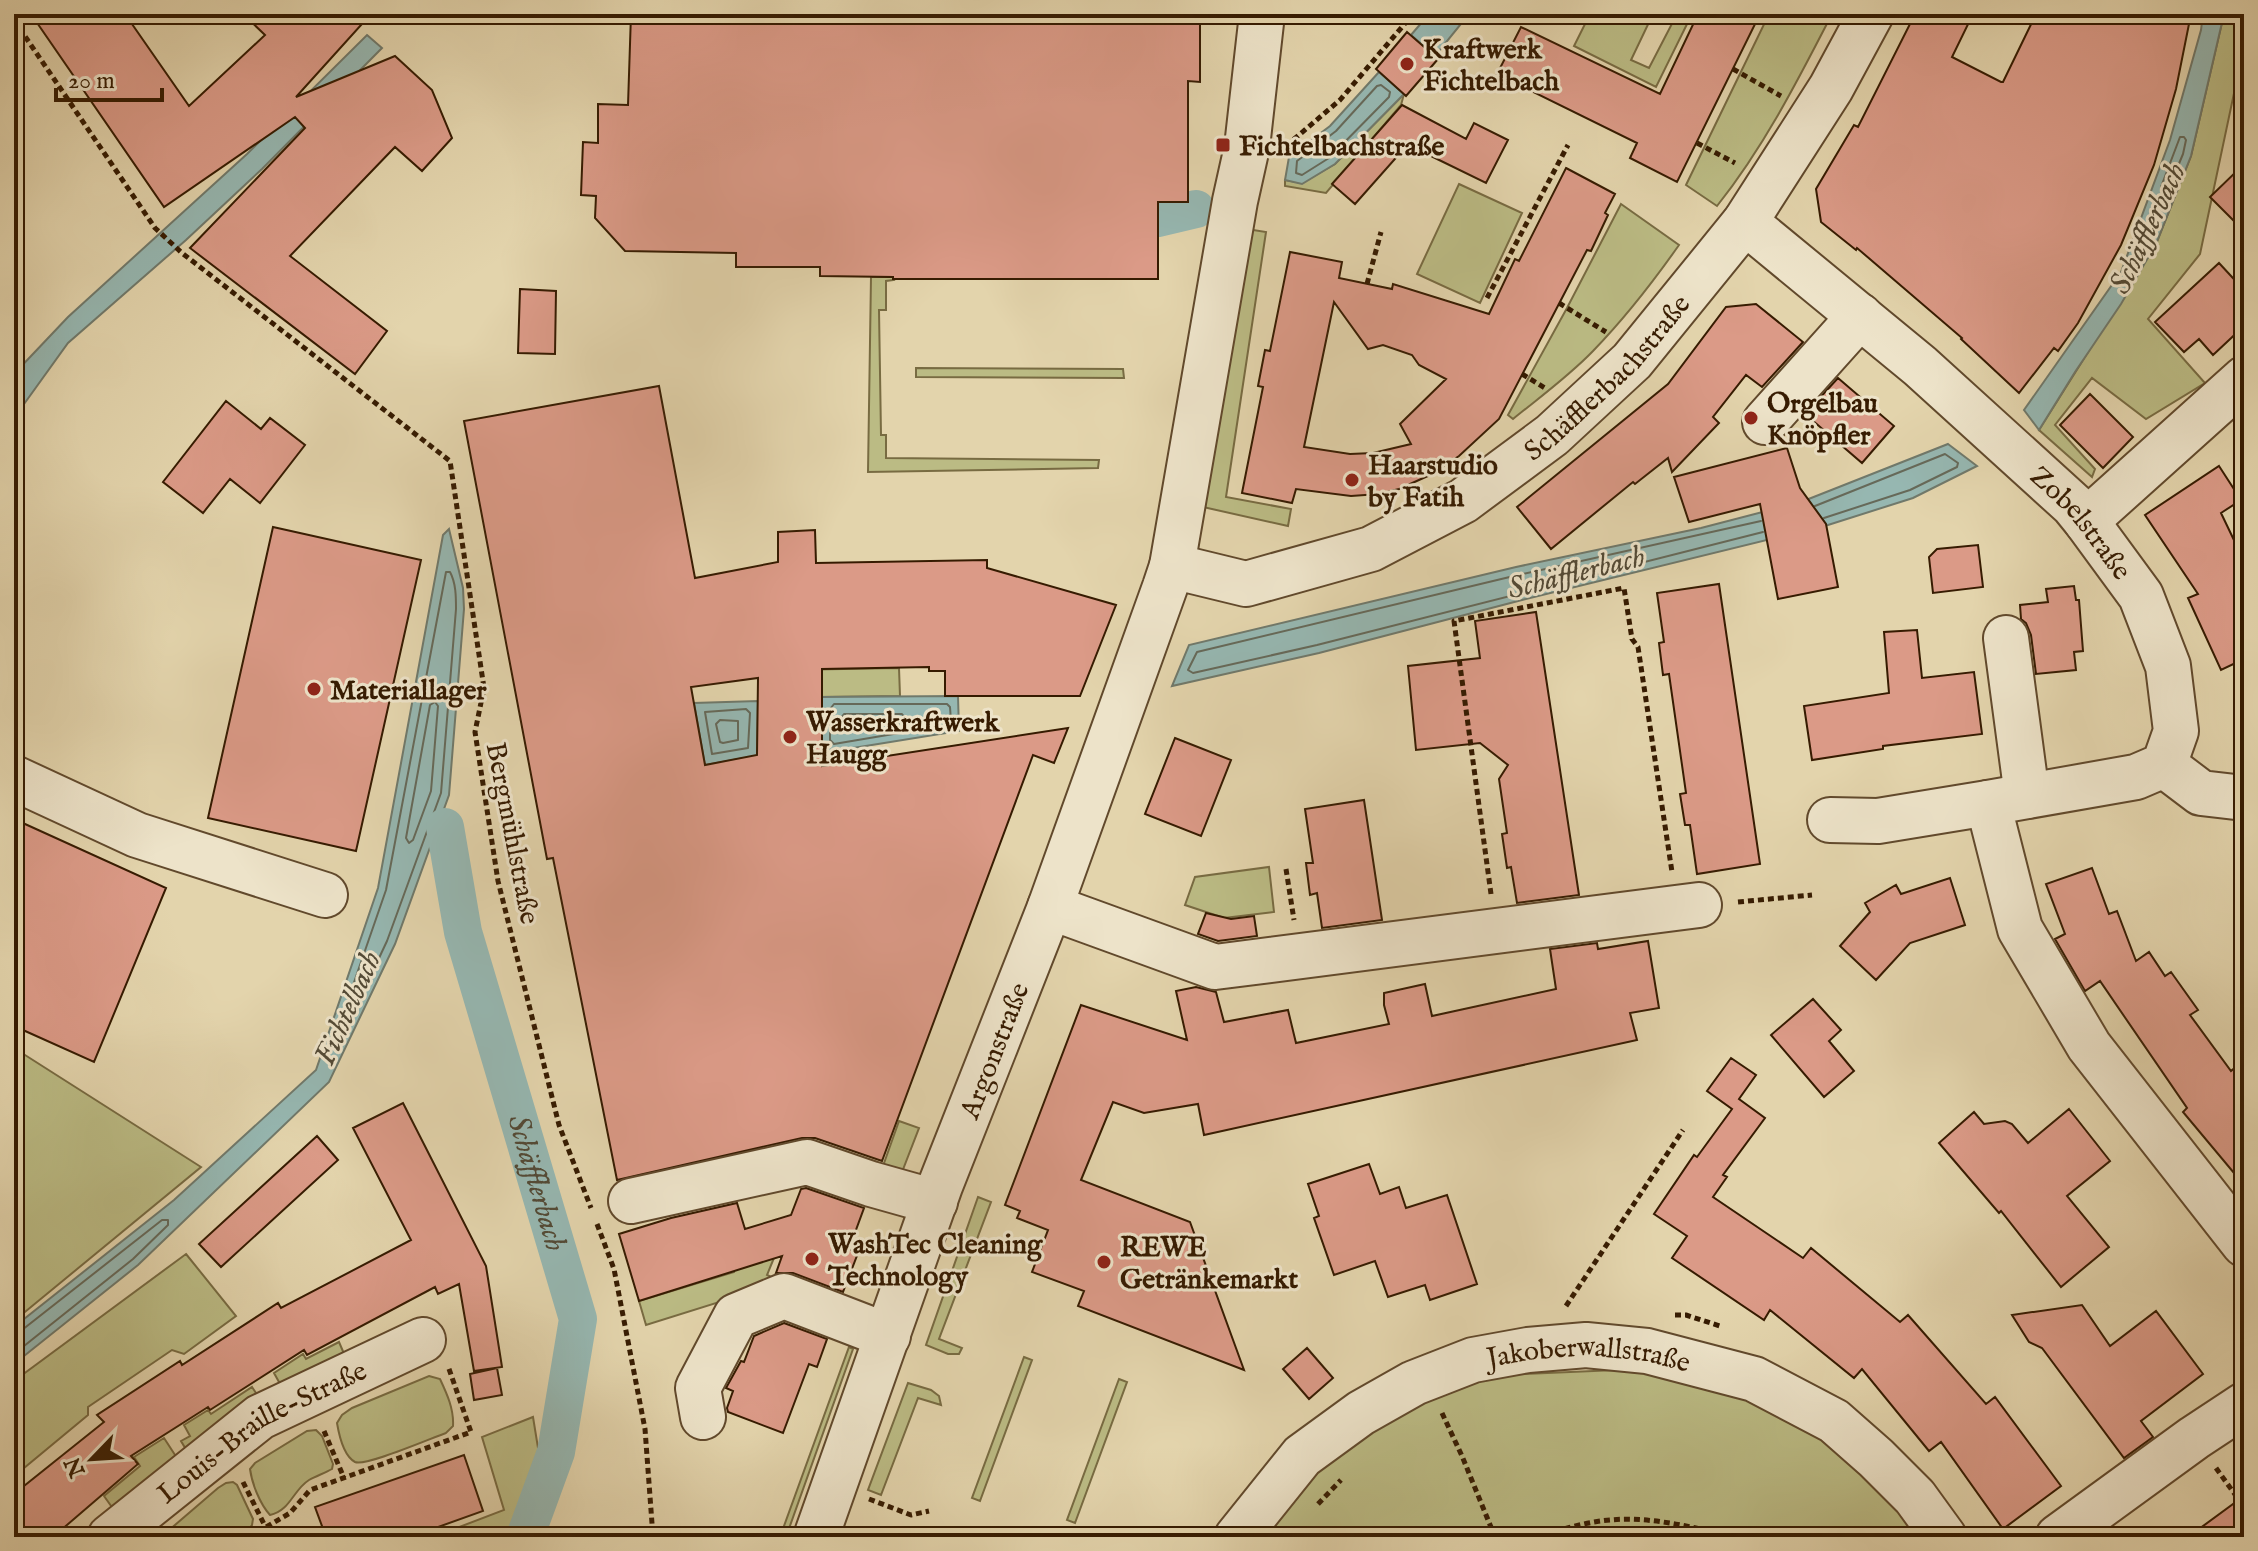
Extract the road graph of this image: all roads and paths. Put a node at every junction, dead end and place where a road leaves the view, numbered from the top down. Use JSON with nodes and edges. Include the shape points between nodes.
{"nodes":[{"id":1,"x":1262,"y":14,"type":"edge"},
{"id":2,"x":1413,"y":14,"type":"edge"},
{"id":3,"x":1871,"y":14,"type":"edge"},
{"id":4,"x":14,"y":20,"type":"edge"},
{"id":5,"x":1733,"y":69,"type":"dead end"},
{"id":6,"x":1814,"y":114,"type":"junction"},
{"id":7,"x":1568,"y":145,"type":"dead end"},
{"id":8,"x":1247,"y":147,"type":"junction"},
{"id":9,"x":1745,"y":222,"type":"junction"},
{"id":10,"x":1381,"y":232,"type":"dead end"},
{"id":11,"x":1367,"y":284,"type":"dead end"},
{"id":12,"x":1487,"y":298,"type":"dead end"},
{"id":13,"x":1559,"y":303,"type":"dead end"},
{"id":14,"x":1860,"y":316,"type":"junction"},
{"id":15,"x":1639,"y":352,"type":"junction"},
{"id":16,"x":2244,"y":379,"type":"edge"},
{"id":17,"x":1765,"y":422,"type":"dead end"},
{"id":18,"x":2132,"y":456,"type":"dead end"},
{"id":19,"x":2079,"y":513,"type":"junction"},
{"id":20,"x":1172,"y":566,"type":"junction"},
{"id":21,"x":2006,"y":638,"type":"dead end"},
{"id":22,"x":2164,"y":765,"type":"junction"},
{"id":23,"x":14,"y":778,"type":"edge"},
{"id":24,"x":2244,"y":798,"type":"edge"},
{"id":25,"x":2008,"y":800,"type":"junction"},
{"id":26,"x":1830,"y":820,"type":"dead end"},
{"id":27,"x":1286,"y":869,"type":"dead end"},
{"id":28,"x":325,"y":895,"type":"dead end"},
{"id":29,"x":1812,"y":895,"type":"dead end"},
{"id":30,"x":1688,"y":906,"type":"junction"},
{"id":31,"x":1050,"y":907,"type":"junction"},
{"id":32,"x":1496,"y":931,"type":"junction"},
{"id":33,"x":1299,"y":956,"type":"junction"},
{"id":34,"x":1683,"y":1130,"type":"dead end"},
{"id":35,"x":631,"y":1201,"type":"dead end"},
{"id":36,"x":935,"y":1202,"type":"junction"},
{"id":37,"x":2244,"y":1244,"type":"edge"},
{"id":38,"x":1579,"y":1310,"type":"dead end"},
{"id":39,"x":1671,"y":1315,"type":"dead end"},
{"id":40,"x":1728,"y":1328,"type":"dead end"},
{"id":41,"x":888,"y":1336,"type":"junction"},
{"id":42,"x":434,"y":1348,"type":"joint"},
{"id":43,"x":308,"y":1394,"type":"junction"},
{"id":44,"x":2244,"y":1405,"type":"edge"},
{"id":45,"x":1455,"y":1407,"type":"dead end"},
{"id":46,"x":1442,"y":1413,"type":"junction"},
{"id":47,"x":703,"y":1417,"type":"dead end"},
{"id":48,"x":1429,"y":1420,"type":"dead end"},
{"id":49,"x":225,"y":1445,"type":"junction"},
{"id":50,"x":1345,"y":1476,"type":"dead end"},
{"id":51,"x":344,"y":1478,"type":"junction"},
{"id":52,"x":835,"y":1486,"type":"junction"},
{"id":53,"x":1316,"y":1506,"type":"dead end"},
{"id":54,"x":929,"y":1511,"type":"dead end"},
{"id":55,"x":266,"y":1528,"type":"junction"},
{"id":56,"x":110,"y":1537,"type":"edge"},
{"id":57,"x":249,"y":1537,"type":"edge"},
{"id":58,"x":653,"y":1537,"type":"edge"},
{"id":59,"x":816,"y":1537,"type":"edge"},
{"id":60,"x":1237,"y":1537,"type":"edge"},
{"id":61,"x":1495,"y":1537,"type":"edge"},
{"id":62,"x":1536,"y":1537,"type":"edge"},
{"id":63,"x":1735,"y":1537,"type":"edge"},
{"id":64,"x":1944,"y":1537,"type":"edge"},
{"id":65,"x":2058,"y":1537,"type":"edge"}],
"edges":[{"from":1,"to":8,"type":"street"},
{"from":2,"to":8,"type":"path","via":[[1340,100],[1279,152]]},
{"from":3,"to":6,"type":"street","name":"Schäfflerbachstraße"},
{"from":4,"to":58,"type":"path","name":"Bergmühlstraße","via":[[155,228],[450,461],[484,688],[475,732],[498,881],[559,1125],[614,1269],[645,1429]]},
{"from":5,"to":6,"type":"path"},
{"from":6,"to":9,"type":"street","name":"Schäfflerbachstraße"},
{"from":7,"to":12,"type":"path"},
{"from":8,"to":20,"type":"street"},
{"from":9,"to":14,"type":"street","name":"Zobelstraße"},
{"from":9,"to":15,"type":"street","name":"Schäfflerbachstraße"},
{"from":10,"to":11,"type":"path"},
{"from":13,"to":15,"type":"path"},
{"from":14,"to":17,"type":"street"},
{"from":14,"to":19,"type":"street","name":"Zobelstraße"},
{"from":15,"to":20,"type":"street","name":"Schäfflerbachstraße","via":[[1552,435],[1463,501],[1371,549],[1246,584]]},
{"from":16,"to":19,"type":"street"},
{"from":18,"to":19,"type":"street"},
{"from":19,"to":22,"type":"street","name":"Zobelstraße","via":[[2141,596],[2168,666],[2176,731]]},
{"from":20,"to":31,"type":"street","name":"Argonstraße"},
{"from":21,"to":25,"type":"street"},
{"from":22,"to":24,"type":"street","via":[[2201,793]]},
{"from":22,"to":25,"type":"street","via":[[2136,777]]},
{"from":23,"to":28,"type":"street","via":[[137,835]]},
{"from":25,"to":26,"type":"street","via":[[1878,821]]},
{"from":25,"to":37,"type":"street","via":[[2020,929],[2089,1046]]},
{"from":27,"to":33,"type":"path"},
{"from":29,"to":30,"type":"path"},
{"from":30,"to":32,"type":"street"},
{"from":30,"to":32,"type":"path","via":[[1624,588],[1454,621]]},
{"from":31,"to":33,"type":"street","via":[[1215,967]]},
{"from":31,"to":36,"type":"street","name":"Argonstraße"},
{"from":32,"to":33,"type":"street"},
{"from":34,"to":38,"type":"path","via":[[1563,1310]]},
{"from":35,"to":36,"type":"street","via":[[807,1162]]},
{"from":36,"to":41,"type":"street","name":"Argonstraße"},
{"from":39,"to":40,"type":"path"},
{"from":41,"to":47,"type":"street","via":[[784,1296],[736,1316],[698,1388]]},
{"from":41,"to":52,"type":"street","name":"Argonstraße"},
{"from":42,"to":43,"type":"street","name":"Louis-Braille-Straße"},
{"from":42,"to":51,"type":"path","via":[[471,1432]]},
{"from":43,"to":49,"type":"street","name":"Louis-Braille-Straße","via":[[260,1417]]},
{"from":43,"to":51,"type":"path"},
{"from":44,"to":65,"type":"street"},
{"from":45,"to":46,"type":"path"},
{"from":46,"to":48,"type":"path"},
{"from":46,"to":61,"type":"path"},
{"from":49,"to":55,"type":"path"},
{"from":49,"to":56,"type":"street","name":"Louis-Braille-Straße"},
{"from":50,"to":53,"type":"path"},
{"from":51,"to":55,"type":"path","via":[[310,1490],[290,1513]]},
{"from":52,"to":54,"type":"path","via":[[911,1515]]},
{"from":52,"to":59,"type":"street","name":"Argonstraße"},
{"from":55,"to":57,"type":"path"},
{"from":60,"to":64,"type":"street","name":"Jakoberwallstraße","via":[[1302,1456],[1414,1383],[1473,1360],[1586,1345],[1647,1351],[1754,1379],[1834,1421],[1915,1497]]},
{"from":62,"to":63,"type":"path","via":[[1610,1520],[1648,1520]]}]}
